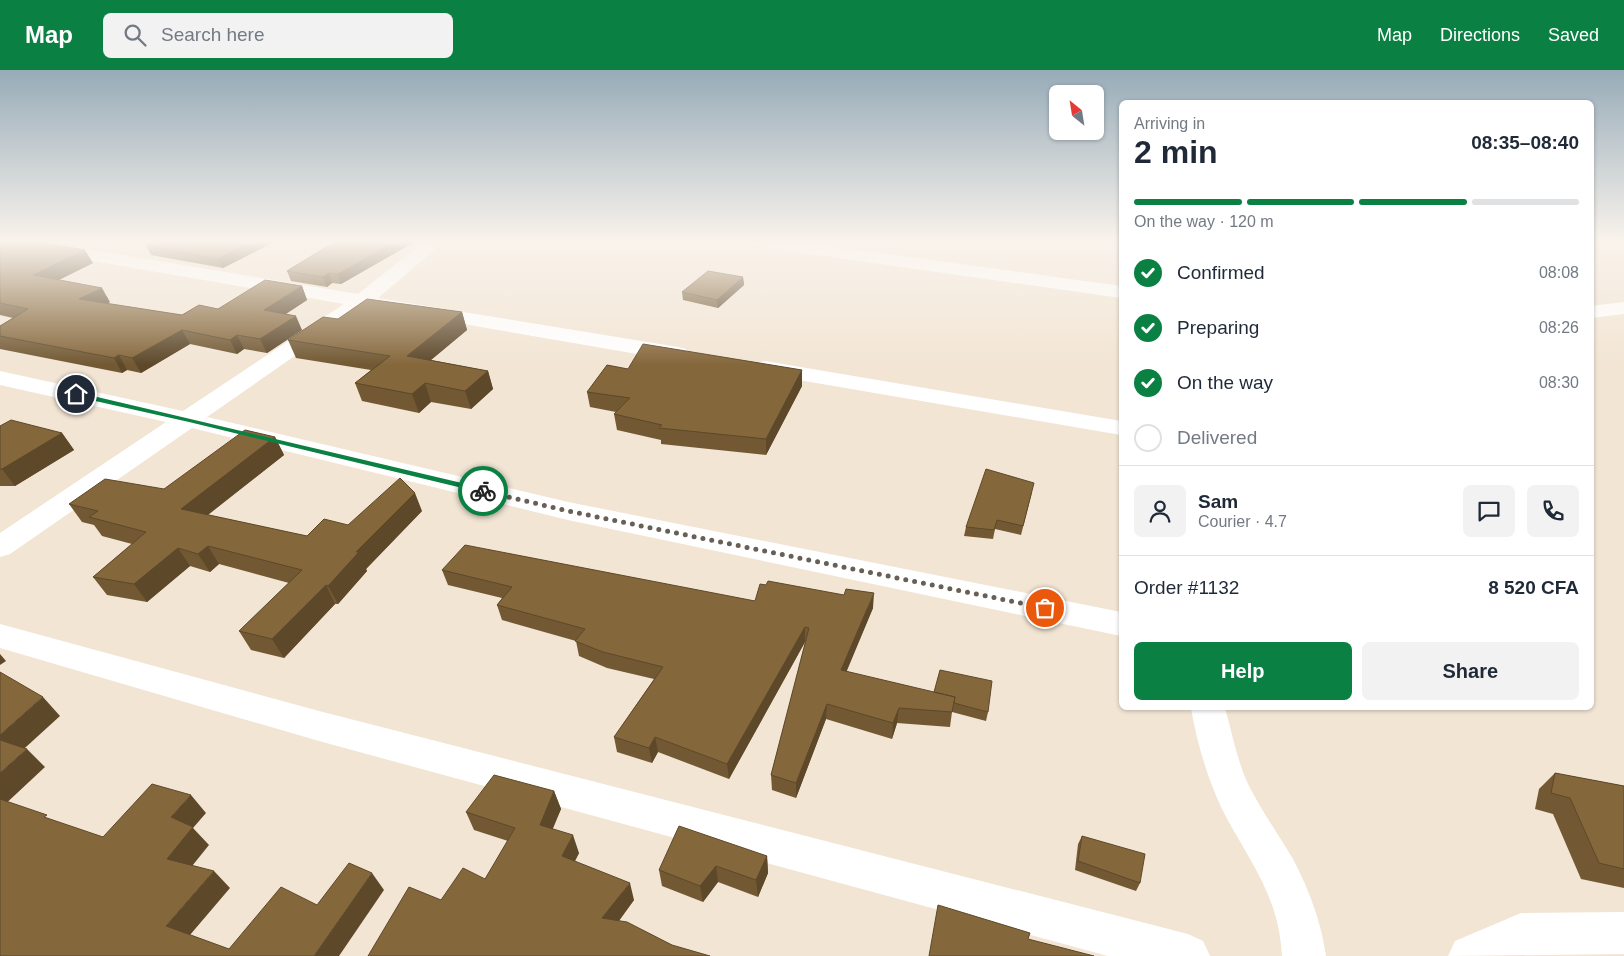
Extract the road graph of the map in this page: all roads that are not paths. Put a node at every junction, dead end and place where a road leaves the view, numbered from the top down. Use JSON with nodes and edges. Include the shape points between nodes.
{"nodes":[{"id":1,"x":256,"y":282,"type":"edge"},
{"id":2,"x":385,"y":282,"type":"edge"},
{"id":3,"x":1052,"y":282,"type":"edge"},
{"id":4,"x":1119,"y":292,"type":"edge"},
{"id":5,"x":363,"y":300,"type":"junction"},
{"id":6,"x":1624,"y":308,"type":"edge"},
{"id":7,"x":1594,"y":312,"type":"edge"},
{"id":8,"x":698,"y":357,"type":"edge"},
{"id":9,"x":747,"y":365,"type":"edge"},
{"id":10,"x":0,"y":378,"type":"edge"},
{"id":11,"x":189,"y":420,"type":"junction"},
{"id":12,"x":1119,"y":428,"type":"edge"},
{"id":13,"x":0,"y":547,"type":"edge"},
{"id":14,"x":1119,"y":624,"type":"edge"},
{"id":15,"x":0,"y":636,"type":"edge"},
{"id":16,"x":1208,"y":710,"type":"edge"},
{"id":17,"x":1624,"y":933,"type":"edge"},
{"id":18,"x":1188,"y":956,"type":"edge"},
{"id":19,"x":1304,"y":956,"type":"edge"},
{"id":20,"x":1470,"y":956,"type":"edge"}],
"edges":[{"from":1,"to":5,"type":"street"},
{"from":2,"to":5,"type":"street"},
{"from":3,"to":4,"type":"street"},
{"from":5,"to":8,"type":"street"},
{"from":5,"to":11,"type":"street"},
{"from":6,"to":7,"type":"street"},
{"from":9,"to":12,"type":"street"},
{"from":10,"to":11,"type":"street"},
{"from":11,"to":13,"type":"street"},
{"from":11,"to":14,"type":"street","via":[[568,511]]},
{"from":15,"to":18,"type":"street","via":[[319,726]]},
{"from":16,"to":19,"type":"street","via":[[1214,741],[1234,795],[1287,888],[1297,913]]},
{"from":17,"to":20,"type":"street","via":[[1521,934]]}]}
